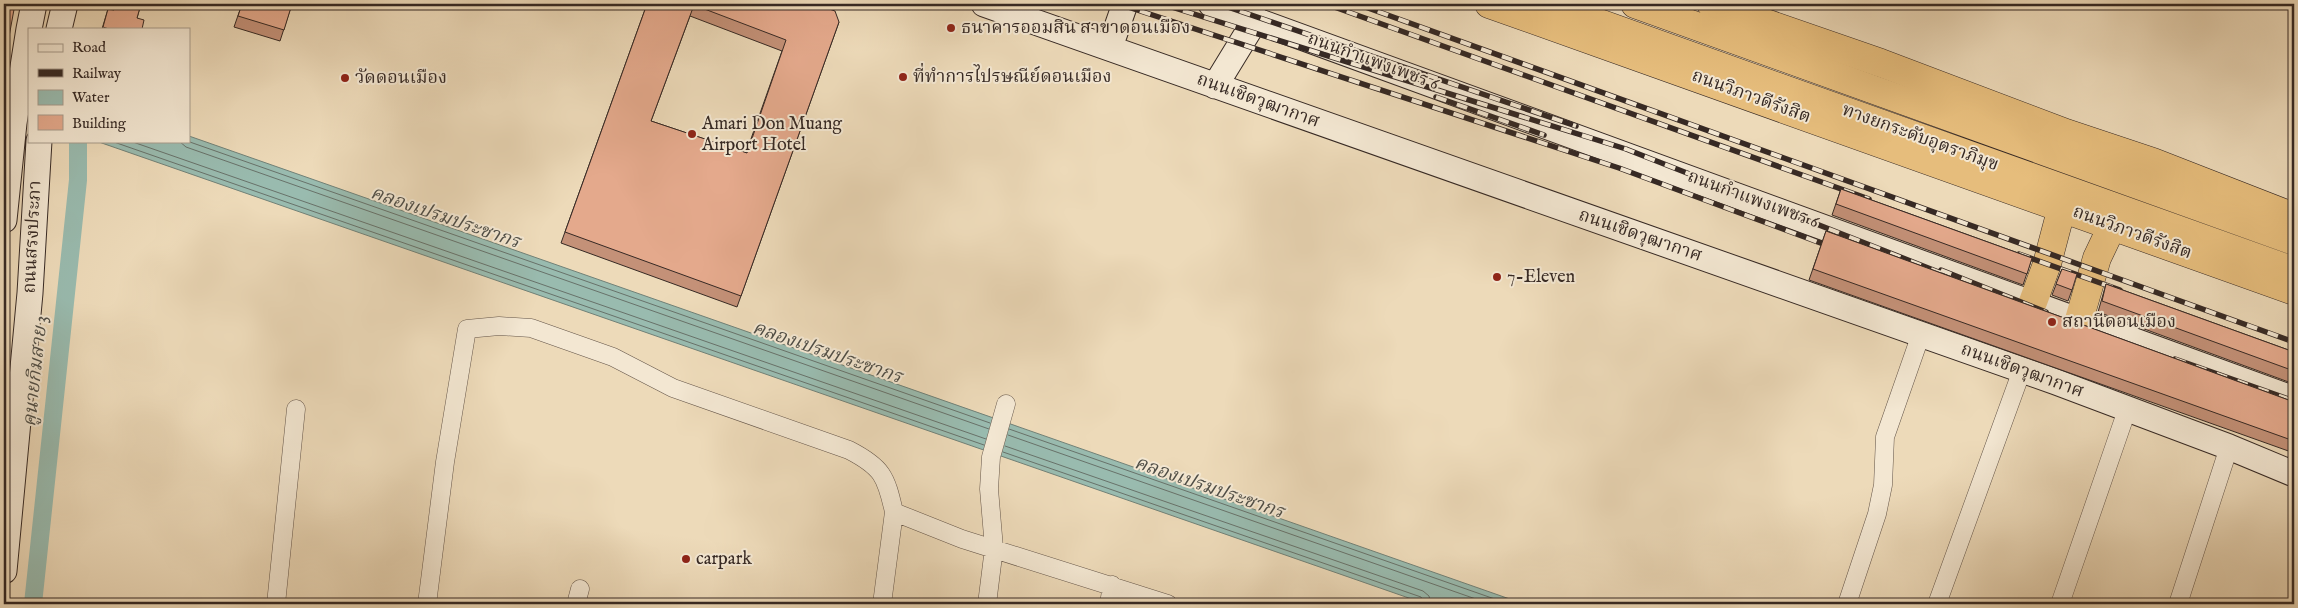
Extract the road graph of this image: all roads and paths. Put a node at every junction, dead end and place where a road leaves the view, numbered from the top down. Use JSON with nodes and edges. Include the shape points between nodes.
{"nodes":[{"id":1,"x":34,"y":4,"type":"edge"},
{"id":2,"x":65,"y":4,"type":"edge"},
{"id":3,"x":984,"y":4,"type":"edge"},
{"id":4,"x":1125,"y":4,"type":"edge"},
{"id":5,"x":1211,"y":4,"type":"edge"},
{"id":6,"x":1489,"y":4,"type":"edge"},
{"id":7,"x":1546,"y":4,"type":"edge"},
{"id":8,"x":1634,"y":4,"type":"edge"},
{"id":9,"x":1711,"y":4,"type":"edge"},
{"id":10,"x":1256,"y":19,"type":"junction"},
{"id":11,"x":29,"y":28,"type":"edge"},
{"id":12,"x":59,"y":28,"type":"edge"},
{"id":13,"x":28,"y":31,"type":"edge"},
{"id":14,"x":1110,"y":47,"type":"junction"},
{"id":15,"x":1215,"y":86,"type":"junction"},
{"id":16,"x":39,"y":142,"type":"edge"},
{"id":17,"x":2062,"y":207,"type":"junction"},
{"id":18,"x":2294,"y":217,"type":"edge"},
{"id":19,"x":4,"y":220,"type":"edge"},
{"id":20,"x":2111,"y":224,"type":"junction"},
{"id":21,"x":2294,"y":241,"type":"edge"},
{"id":22,"x":2294,"y":272,"type":"edge"},
{"id":23,"x":2294,"y":292,"type":"edge"},
{"id":24,"x":2033,"y":302,"type":"junction"},
{"id":25,"x":2079,"y":320,"type":"junction"},
{"id":26,"x":1921,"y":334,"type":"junction"},
{"id":27,"x":2022,"y":370,"type":"junction"},
{"id":28,"x":2294,"y":399,"type":"edge"},
{"id":29,"x":296,"y":408,"type":"dead end"},
{"id":30,"x":2127,"y":410,"type":"junction"},
{"id":31,"x":1004,"y":411,"type":"dead end"},
{"id":32,"x":2229,"y":447,"type":"junction"},
{"id":33,"x":2294,"y":474,"type":"edge"},
{"id":34,"x":894,"y":512,"type":"junction"},
{"id":35,"x":994,"y":548,"type":"junction"},
{"id":36,"x":4,"y":571,"type":"edge"},
{"id":37,"x":1112,"y":585,"type":"junction"},
{"id":38,"x":276,"y":604,"type":"edge"},
{"id":39,"x":427,"y":604,"type":"edge"},
{"id":40,"x":882,"y":604,"type":"edge"},
{"id":41,"x":987,"y":604,"type":"edge"},
{"id":42,"x":1109,"y":604,"type":"edge"},
{"id":43,"x":1168,"y":604,"type":"edge"},
{"id":44,"x":1847,"y":604,"type":"edge"},
{"id":45,"x":1937,"y":604,"type":"edge"},
{"id":46,"x":2060,"y":604,"type":"edge"},
{"id":47,"x":2178,"y":604,"type":"edge"}],
"edges":[{"from":1,"to":11,"type":"main road","name":"ถนนสรงประภา"},
{"from":2,"to":12,"type":"main road"},
{"from":3,"to":14,"type":"main road","name":"ถนนเชิดวุฒากาศ"},
{"from":4,"to":14,"type":"main road"},
{"from":5,"to":10,"type":"main road","name":"ถนนกำแพงเพชร 6"},
{"from":6,"to":17,"type":"highway","name":"ถนนวิภาวดีรังสิต"},
{"from":7,"to":22,"type":"highway","name":"ทางยกระดับอุตราภิมุข"},
{"from":8,"to":21,"type":"highway","name":"ทางยกระดับอุตราภิมุข"},
{"from":9,"to":18,"type":"highway","via":[[2153,162]]},
{"from":10,"to":15,"type":"main road"},
{"from":10,"to":24,"type":"main road","name":"ถนนกำแพงเพชร 6"},
{"from":13,"to":19,"type":"main road","name":"ถนนสรงประภา"},
{"from":14,"to":15,"type":"main road","name":"ถนนเชิดวุฒากาศ"},
{"from":15,"to":26,"type":"main road","name":"ถนนเชิดวุฒากาศ"},
{"from":16,"to":36,"type":"main road","name":"ถนนสรงประภา","via":[[30,292]]},
{"from":17,"to":20,"type":"highway","name":"ถนนวิภาวดีรังสิต"},
{"from":17,"to":24,"type":"highway","via":[[2049,259]]},
{"from":20,"to":23,"type":"highway","name":"ถนนวิภาวดีรังสิต"},
{"from":20,"to":25,"type":"highway","via":[[2097,258]]},
{"from":24,"to":25,"type":"main road","name":"ถนนกำแพงเพชร 6"},
{"from":25,"to":28,"type":"main road","name":"ถนนกำแพงเพชร 6"},
{"from":26,"to":27,"type":"main road","name":"ถนนเชิดวุฒากาศ"},
{"from":26,"to":44,"type":"street","via":[[1885,437],[1883,485],[1877,514]]},
{"from":27,"to":30,"type":"main road","name":"ถนนเชิดวุฒากาศ"},
{"from":27,"to":45,"type":"street"},
{"from":29,"to":38,"type":"street"},
{"from":30,"to":32,"type":"main road","name":"ถนนเชิดวุฒากาศ"},
{"from":30,"to":46,"type":"street"},
{"from":31,"to":35,"type":"street","via":[[991,457],[988,489]]},
{"from":32,"to":33,"type":"main road","name":"ถนนเชิดวุฒากาศ"},
{"from":32,"to":47,"type":"street"},
{"from":34,"to":35,"type":"street"},
{"from":34,"to":39,"type":"street","via":[[882,472],[870,460],[849,450],[673,388],[613,357],[532,328],[499,326],[467,329],[445,462]]},
{"from":34,"to":40,"type":"street"},
{"from":35,"to":37,"type":"street"},
{"from":35,"to":41,"type":"street"},
{"from":37,"to":42,"type":"street"},
{"from":37,"to":43,"type":"street"}]}
